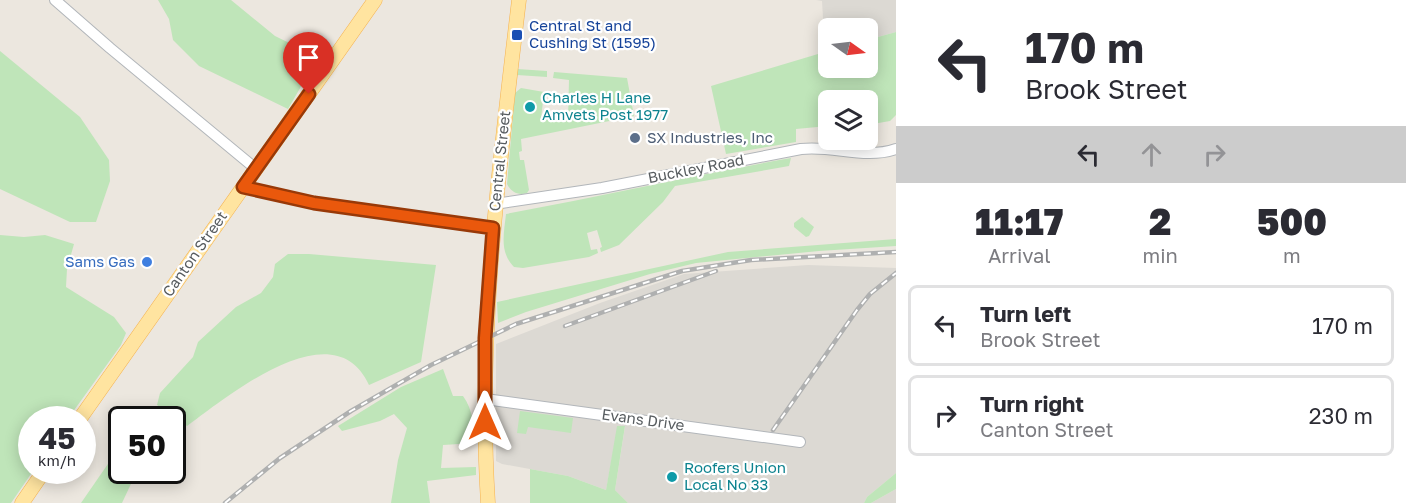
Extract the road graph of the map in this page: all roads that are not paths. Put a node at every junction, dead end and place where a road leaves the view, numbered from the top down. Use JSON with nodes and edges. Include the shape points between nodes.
{"nodes":[{"id":1,"x":55,"y":0,"type":"edge"},
{"id":2,"x":375,"y":0,"type":"edge"},
{"id":3,"x":519,"y":0,"type":"edge"},
{"id":4,"x":896,"y":149,"type":"edge"},
{"id":5,"x":256,"y":169,"type":"junction"},
{"id":6,"x":243,"y":187,"type":"junction"},
{"id":7,"x":495,"y":204,"type":"junction"},
{"id":8,"x":493,"y":228,"type":"junction"},
{"id":9,"x":485,"y":399,"type":"junction"},
{"id":10,"x":90,"y":406,"type":"edge"},
{"id":11,"x":800,"y":442,"type":"dead end"},
{"id":12,"x":35,"y":484,"type":"edge"},
{"id":13,"x":22,"y":503,"type":"edge"},
{"id":14,"x":488,"y":503,"type":"edge"}],
"edges":[{"from":1,"to":5,"type":"street"},
{"from":2,"to":5,"type":"main road","name":"Canton Street"},
{"from":3,"to":7,"type":"main road","name":"Central Street"},
{"from":4,"to":7,"type":"street","name":"Buckley Road","via":[[864,154],[801,149],[602,188]]},
{"from":5,"to":6,"type":"main road","name":"Canton Street"},
{"from":6,"to":8,"type":"street","via":[[314,203]]},
{"from":6,"to":10,"type":"main road","name":"Canton Street"},
{"from":7,"to":8,"type":"main road","name":"Central Street"},
{"from":8,"to":9,"type":"main road","name":"Central Street"},
{"from":9,"to":11,"type":"street","name":"Evans Drive"},
{"from":9,"to":14,"type":"main road","name":"Central Street"},
{"from":12,"to":13,"type":"main road"}]}
